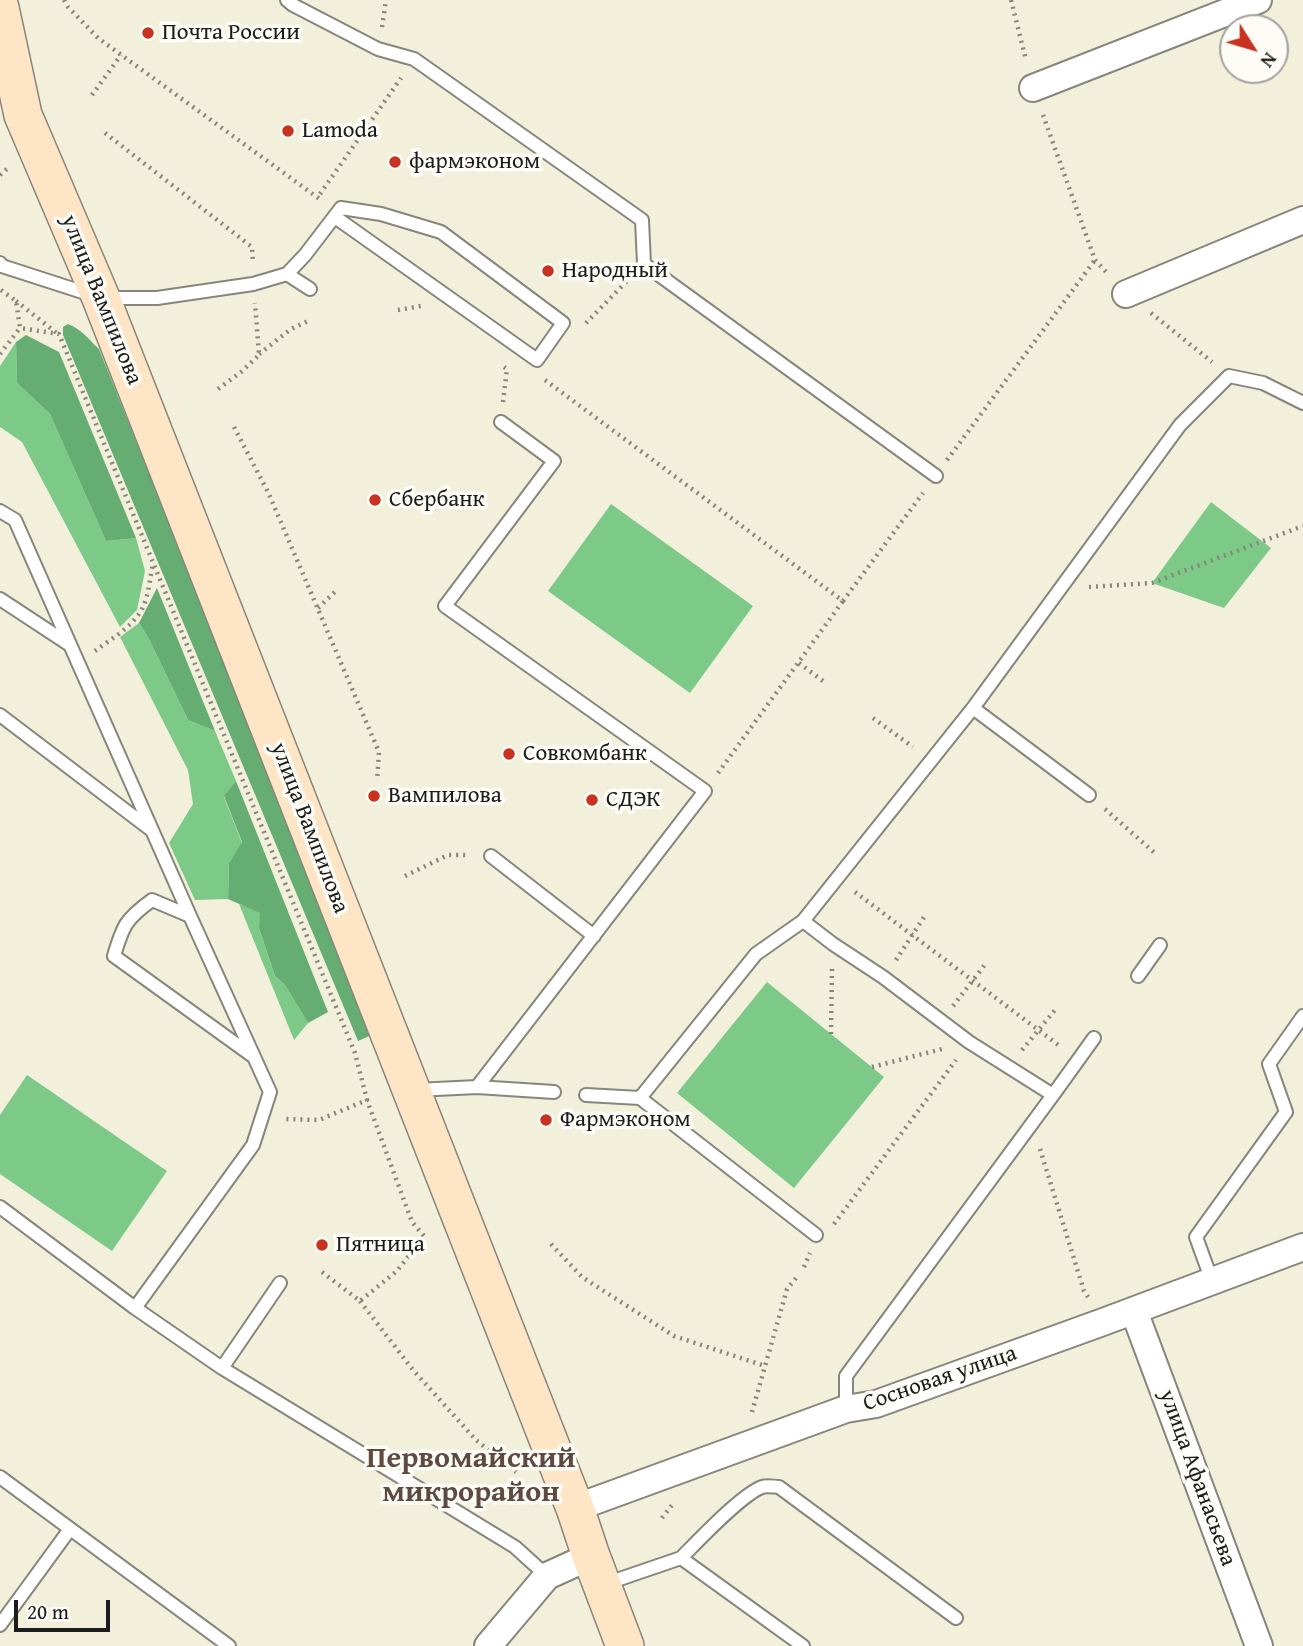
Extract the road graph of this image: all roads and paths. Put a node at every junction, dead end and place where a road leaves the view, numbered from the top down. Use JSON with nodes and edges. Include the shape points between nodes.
{"nodes":[{"id":1,"x":64,"y":0,"type":"edge"},
{"id":2,"x":287,"y":0,"type":"edge"},
{"id":3,"x":1011,"y":0,"type":"edge"},
{"id":4,"x":1258,"y":0,"type":"edge"},
{"id":5,"x":0,"y":8,"type":"edge"},
{"id":6,"x":121,"y":55,"type":"junction"},
{"id":7,"x":414,"y":59,"type":"junction"},
{"id":8,"x":0,"y":85,"type":"edge"},
{"id":9,"x":1033,"y":88,"type":"junction"},
{"id":10,"x":92,"y":95,"type":"dead end"},
{"id":11,"x":23,"y":115,"type":"junction"},
{"id":12,"x":105,"y":133,"type":"dead end"},
{"id":13,"x":317,"y":198,"type":"junction"},
{"id":14,"x":338,"y":212,"type":"junction"},
{"id":15,"x":1303,"y":220,"type":"edge"},
{"id":16,"x":1095,"y":260,"type":"junction"},
{"id":17,"x":0,"y":263,"type":"edge"},
{"id":18,"x":644,"y":264,"type":"junction"},
{"id":19,"x":287,"y":274,"type":"junction"},
{"id":20,"x":253,"y":284,"type":"junction"},
{"id":21,"x":310,"y":289,"type":"dead end"},
{"id":22,"x":0,"y":290,"type":"edge"},
{"id":23,"x":1126,"y":294,"type":"junction"},
{"id":24,"x":101,"y":298,"type":"junction"},
{"id":25,"x":16,"y":301,"type":"junction"},
{"id":26,"x":398,"y":310,"type":"dead end"},
{"id":27,"x":431,"y":314,"type":"dead end"},
{"id":28,"x":310,"y":320,"type":"dead end"},
{"id":29,"x":586,"y":323,"type":"dead end"},
{"id":30,"x":20,"y":328,"type":"junction"},
{"id":31,"x":59,"y":334,"type":"junction"},
{"id":32,"x":0,"y":354,"type":"edge"},
{"id":33,"x":259,"y":355,"type":"junction"},
{"id":34,"x":496,"y":362,"type":"dead end"},
{"id":35,"x":550,"y":370,"type":"dead end"},
{"id":36,"x":1229,"y":376,"type":"junction"},
{"id":37,"x":218,"y":390,"type":"dead end"},
{"id":38,"x":1303,"y":403,"type":"edge"},
{"id":39,"x":501,"y":422,"type":"joint"},
{"id":40,"x":234,"y":428,"type":"dead end"},
{"id":41,"x":936,"y":476,"type":"junction"},
{"id":42,"x":0,"y":511,"type":"edge"},
{"id":43,"x":1303,"y":526,"type":"edge"},
{"id":44,"x":153,"y":563,"type":"junction"},
{"id":45,"x":1060,"y":589,"type":"junction"},
{"id":46,"x":337,"y":590,"type":"dead end"},
{"id":47,"x":0,"y":599,"type":"edge"},
{"id":48,"x":843,"y":601,"type":"junction"},
{"id":49,"x":318,"y":608,"type":"junction"},
{"id":50,"x":119,"y":634,"type":"dead end"},
{"id":51,"x":71,"y":646,"type":"junction"},
{"id":52,"x":799,"y":663,"type":"junction"},
{"id":53,"x":823,"y":681,"type":"dead end"},
{"id":54,"x":973,"y":708,"type":"junction"},
{"id":55,"x":0,"y":715,"type":"edge"},
{"id":56,"x":873,"y":718,"type":"dead end"},
{"id":57,"x":931,"y":760,"type":"junction"},
{"id":58,"x":377,"y":781,"type":"dead end"},
{"id":59,"x":705,"y":791,"type":"junction"},
{"id":60,"x":1089,"y":794,"type":"joint"},
{"id":61,"x":153,"y":831,"type":"junction"},
{"id":62,"x":1157,"y":855,"type":"dead end"},
{"id":63,"x":491,"y":856,"type":"joint"},
{"id":64,"x":405,"y":876,"type":"dead end"},
{"id":65,"x":837,"y":879,"type":"junction"},
{"id":66,"x":190,"y":916,"type":"junction"},
{"id":67,"x":924,"y":917,"type":"dead end"},
{"id":68,"x":803,"y":921,"type":"junction"},
{"id":69,"x":912,"y":935,"type":"junction"},
{"id":70,"x":594,"y":936,"type":"junction"},
{"id":71,"x":833,"y":944,"type":"junction"},
{"id":72,"x":1160,"y":945,"type":"dead end"},
{"id":73,"x":896,"y":960,"type":"dead end"},
{"id":74,"x":987,"y":962,"type":"dead end"},
{"id":75,"x":1138,"y":976,"type":"dead end"},
{"id":76,"x":973,"y":981,"type":"junction"},
{"id":77,"x":958,"y":1000,"type":"dead end"},
{"id":78,"x":1055,"y":1010,"type":"dead end"},
{"id":79,"x":1303,"y":1016,"type":"edge"},
{"id":80,"x":1039,"y":1030,"type":"junction"},
{"id":81,"x":831,"y":1034,"type":"dead end"},
{"id":82,"x":1094,"y":1038,"type":"dead end"},
{"id":83,"x":969,"y":1042,"type":"junction"},
{"id":84,"x":1023,"y":1049,"type":"dead end"},
{"id":85,"x":255,"y":1058,"type":"junction"},
{"id":86,"x":1078,"y":1060,"type":"junction"},
{"id":87,"x":872,"y":1067,"type":"dead end"},
{"id":88,"x":477,"y":1087,"type":"junction"},
{"id":89,"x":412,"y":1090,"type":"junction"},
{"id":90,"x":554,"y":1092,"type":"dead end"},
{"id":91,"x":586,"y":1095,"type":"dead end"},
{"id":92,"x":1053,"y":1095,"type":"junction"},
{"id":93,"x":640,"y":1098,"type":"junction"},
{"id":94,"x":367,"y":1100,"type":"junction"},
{"id":95,"x":262,"y":1118,"type":"junction"},
{"id":96,"x":1031,"y":1124,"type":"junction"},
{"id":97,"x":0,"y":1207,"type":"edge"},
{"id":98,"x":816,"y":1235,"type":"joint"},
{"id":99,"x":551,"y":1244,"type":"dead end"},
{"id":100,"x":1303,"y":1247,"type":"edge"},
{"id":101,"x":322,"y":1272,"type":"dead end"},
{"id":102,"x":796,"y":1278,"type":"dead end"},
{"id":103,"x":1212,"y":1281,"type":"junction"},
{"id":104,"x":280,"y":1283,"type":"dead end"},
{"id":105,"x":360,"y":1301,"type":"junction"},
{"id":106,"x":135,"y":1308,"type":"junction"},
{"id":107,"x":1134,"y":1311,"type":"junction"},
{"id":108,"x":1103,"y":1322,"type":"junction"},
{"id":109,"x":765,"y":1366,"type":"junction"},
{"id":110,"x":222,"y":1368,"type":"junction"},
{"id":111,"x":846,"y":1409,"type":"junction"},
{"id":112,"x":750,"y":1445,"type":"junction"},
{"id":113,"x":516,"y":1472,"type":"dead end"},
{"id":114,"x":0,"y":1477,"type":"edge"},
{"id":115,"x":575,"y":1508,"type":"junction"},
{"id":116,"x":70,"y":1529,"type":"junction"},
{"id":117,"x":681,"y":1558,"type":"junction"},
{"id":118,"x":596,"y":1571,"type":"junction"},
{"id":119,"x":547,"y":1576,"type":"junction"},
{"id":120,"x":956,"y":1618,"type":"dead end"},
{"id":121,"x":0,"y":1625,"type":"edge"},
{"id":122,"x":229,"y":1646,"type":"edge"},
{"id":123,"x":488,"y":1646,"type":"edge"},
{"id":124,"x":625,"y":1646,"type":"edge"},
{"id":125,"x":803,"y":1646,"type":"edge"},
{"id":126,"x":1259,"y":1646,"type":"edge"}],
"edges":[{"from":1,"to":6,"type":"path"},
{"from":2,"to":7,"type":"lane","via":[[379,49]]},
{"from":3,"to":9,"type":"path"},
{"from":4,"to":9,"type":"street"},
{"from":5,"to":11,"type":"street","name":"улица Вампилова"},
{"from":6,"to":10,"type":"path"},
{"from":6,"to":13,"type":"path"},
{"from":7,"to":13,"type":"path"},
{"from":7,"to":18,"type":"lane","via":[[642,219]]},
{"from":8,"to":11,"type":"street"},
{"from":9,"to":16,"type":"path"},
{"from":11,"to":24,"type":"street","name":"улица Вампилова"},
{"from":12,"to":20,"type":"path","via":[[252,247]]},
{"from":13,"to":14,"type":"path"},
{"from":14,"to":14,"type":"lane","via":[[381,214],[442,232],[563,323],[537,360]]},
{"from":14,"to":19,"type":"lane"},
{"from":15,"to":23,"type":"street"},
{"from":16,"to":23,"type":"path"},
{"from":16,"to":41,"type":"path"},
{"from":17,"to":24,"type":"lane"},
{"from":18,"to":29,"type":"path"},
{"from":18,"to":41,"type":"lane"},
{"from":19,"to":20,"type":"lane"},
{"from":19,"to":21,"type":"lane"},
{"from":20,"to":24,"type":"lane","via":[[157,298]]},
{"from":20,"to":33,"type":"path"},
{"from":22,"to":25,"type":"path"},
{"from":23,"to":36,"type":"path"},
{"from":24,"to":89,"type":"street","name":"улица Вампилова"},
{"from":25,"to":30,"type":"path"},
{"from":25,"to":31,"type":"path"},
{"from":26,"to":27,"type":"path","via":[[420,306]]},
{"from":28,"to":33,"type":"path"},
{"from":30,"to":31,"type":"path"},
{"from":30,"to":32,"type":"path"},
{"from":31,"to":44,"type":"path"},
{"from":33,"to":37,"type":"path"},
{"from":34,"to":39,"type":"path","via":[[507,369]]},
{"from":35,"to":48,"type":"path","via":[[544,379]]},
{"from":36,"to":38,"type":"lane","via":[[1263,383]]},
{"from":36,"to":45,"type":"lane","via":[[1180,425]]},
{"from":39,"to":59,"type":"lane","via":[[554,461],[445,606]]},
{"from":40,"to":49,"type":"path","via":[[268,492]]},
{"from":41,"to":48,"type":"path"},
{"from":42,"to":51,"type":"lane","via":[[15,520]]},
{"from":43,"to":45,"type":"path","via":[[1152,583]]},
{"from":44,"to":50,"type":"path","via":[[144,604]]},
{"from":44,"to":94,"type":"path","via":[[355,1054]]},
{"from":45,"to":54,"type":"lane"},
{"from":46,"to":49,"type":"path"},
{"from":47,"to":51,"type":"lane"},
{"from":48,"to":52,"type":"path"},
{"from":49,"to":58,"type":"path","via":[[379,752]]},
{"from":51,"to":61,"type":"lane"},
{"from":52,"to":53,"type":"path"},
{"from":52,"to":59,"type":"path"},
{"from":54,"to":57,"type":"lane"},
{"from":54,"to":60,"type":"lane"},
{"from":55,"to":61,"type":"lane"},
{"from":56,"to":57,"type":"path"},
{"from":57,"to":65,"type":"lane"},
{"from":59,"to":70,"type":"lane"},
{"from":60,"to":62,"type":"path"},
{"from":61,"to":66,"type":"lane"},
{"from":63,"to":64,"type":"path","via":[[448,855]]},
{"from":63,"to":70,"type":"lane"},
{"from":65,"to":68,"type":"lane"},
{"from":65,"to":69,"type":"path"},
{"from":66,"to":85,"type":"lane"},
{"from":66,"to":85,"type":"lane","via":[[152,900],[121,931],[114,956]]},
{"from":67,"to":69,"type":"path"},
{"from":68,"to":71,"type":"lane"},
{"from":68,"to":93,"type":"lane","via":[[756,954]]},
{"from":69,"to":73,"type":"path"},
{"from":69,"to":76,"type":"path"},
{"from":70,"to":88,"type":"lane"},
{"from":71,"to":81,"type":"path"},
{"from":71,"to":83,"type":"lane"},
{"from":72,"to":75,"type":"lane"},
{"from":74,"to":76,"type":"path"},
{"from":76,"to":77,"type":"path"},
{"from":76,"to":80,"type":"path"},
{"from":78,"to":80,"type":"path"},
{"from":79,"to":103,"type":"lane","via":[[1269,1064],[1286,1112],[1196,1237]]},
{"from":80,"to":84,"type":"path"},
{"from":80,"to":86,"type":"path"},
{"from":82,"to":86,"type":"lane"},
{"from":83,"to":87,"type":"path"},
{"from":83,"to":92,"type":"lane"},
{"from":83,"to":98,"type":"path","via":[[834,1225]]},
{"from":85,"to":95,"type":"lane","via":[[270,1092]]},
{"from":86,"to":92,"type":"lane"},
{"from":88,"to":89,"type":"lane"},
{"from":88,"to":90,"type":"lane"},
{"from":89,"to":115,"type":"street","name":"улица Вампилова"},
{"from":91,"to":93,"type":"lane"},
{"from":92,"to":96,"type":"lane"},
{"from":93,"to":98,"type":"lane"},
{"from":94,"to":95,"type":"path","via":[[318,1120]]},
{"from":94,"to":105,"type":"path","via":[[412,1222],[424,1236],[397,1271]]},
{"from":95,"to":106,"type":"lane","via":[[253,1145]]},
{"from":96,"to":108,"type":"path","via":[[1084,1291]]},
{"from":96,"to":111,"type":"lane","via":[[846,1376]]},
{"from":97,"to":106,"type":"lane"},
{"from":99,"to":109,"type":"path","via":[[582,1277],[674,1336]]},
{"from":100,"to":103,"type":"street","name":"Сосновая улица"},
{"from":101,"to":105,"type":"path"},
{"from":102,"to":109,"type":"path","via":[[787,1289]]},
{"from":103,"to":107,"type":"street","name":"Сосновая улица"},
{"from":104,"to":110,"type":"lane"},
{"from":105,"to":113,"type":"path","via":[[475,1440]]},
{"from":106,"to":110,"type":"lane"},
{"from":107,"to":108,"type":"street","name":"Сосновая улица"},
{"from":107,"to":126,"type":"street","name":"улица Афанасьева"},
{"from":108,"to":111,"type":"street","name":"Сосновая улица","via":[[876,1404]]},
{"from":109,"to":112,"type":"path","via":[[752,1408]]},
{"from":110,"to":119,"type":"lane","via":[[515,1547]]},
{"from":111,"to":112,"type":"street","name":"Сосновая улица"},
{"from":112,"to":115,"type":"street","name":"Сосновая улица"},
{"from":114,"to":116,"type":"lane"},
{"from":115,"to":118,"type":"street","name":"улица Вампилова"},
{"from":116,"to":121,"type":"lane"},
{"from":116,"to":122,"type":"lane"},
{"from":117,"to":118,"type":"lane"},
{"from":117,"to":120,"type":"lane","via":[[745,1498],[764,1486],[779,1487]]},
{"from":117,"to":125,"type":"lane"},
{"from":118,"to":119,"type":"street"},
{"from":118,"to":124,"type":"street","name":"улица Вампилова"},
{"from":119,"to":123,"type":"street"}]}
